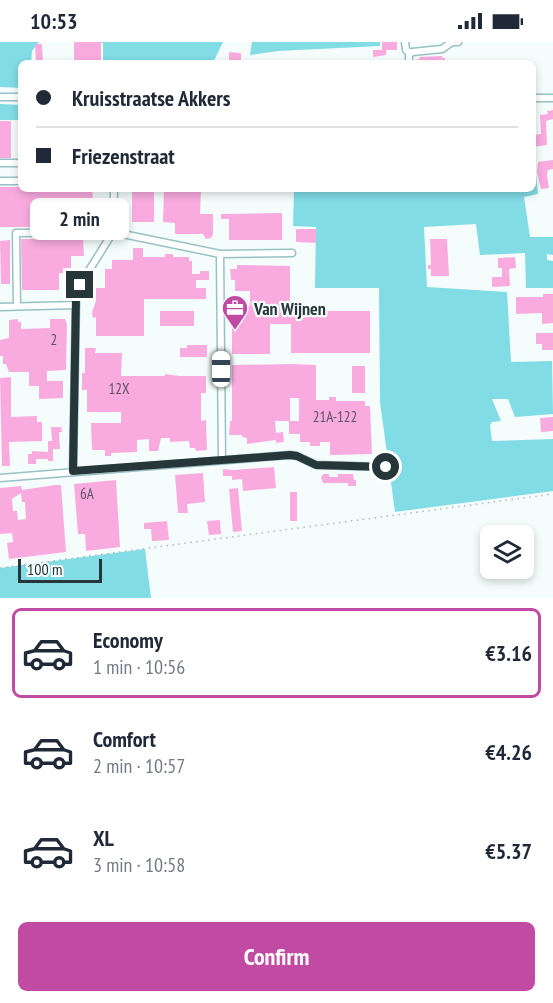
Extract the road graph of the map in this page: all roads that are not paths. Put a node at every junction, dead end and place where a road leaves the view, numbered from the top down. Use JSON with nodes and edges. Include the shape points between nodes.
{"nodes":[{"id":1,"x":405,"y":42,"type":"edge"},
{"id":2,"x":458,"y":42,"type":"edge"},
{"id":3,"x":410,"y":53,"type":"junction"},
{"id":4,"x":409,"y":60,"type":"edge"},
{"id":5,"x":0,"y":97,"type":"edge"},
{"id":6,"x":18,"y":97,"type":"edge"},
{"id":7,"x":536,"y":98,"type":"edge"},
{"id":8,"x":553,"y":98,"type":"edge"},
{"id":9,"x":0,"y":163,"type":"edge"},
{"id":10,"x":18,"y":163,"type":"edge"},
{"id":11,"x":0,"y":181,"type":"edge"},
{"id":12,"x":18,"y":181,"type":"edge"},
{"id":13,"x":114,"y":192,"type":"edge"},
{"id":14,"x":114,"y":232,"type":"junction"},
{"id":15,"x":292,"y":253,"type":"dead end"},
{"id":16,"x":220,"y":254,"type":"junction"},
{"id":17,"x":76,"y":305,"type":"junction"},
{"id":18,"x":18,"y":306,"type":"junction"},
{"id":19,"x":0,"y":307,"type":"edge"},
{"id":20,"x":222,"y":460,"type":"junction"},
{"id":21,"x":386,"y":467,"type":"dead end"},
{"id":22,"x":73,"y":471,"type":"junction"},
{"id":23,"x":0,"y":478,"type":"edge"}],
"edges":[{"from":1,"to":3,"type":"street"},
{"from":2,"to":3,"type":"street","via":[[442,49]]},
{"from":3,"to":4,"type":"street"},
{"from":5,"to":6,"type":"street"},
{"from":7,"to":8,"type":"street"},
{"from":9,"to":10,"type":"street"},
{"from":11,"to":12,"type":"street"},
{"from":13,"to":14,"type":"street"},
{"from":14,"to":16,"type":"street"},
{"from":14,"to":17,"type":"street","via":[[80,285]]},
{"from":14,"to":18,"type":"street","via":[[16,233]]},
{"from":15,"to":16,"type":"street"},
{"from":16,"to":20,"type":"street"},
{"from":17,"to":18,"type":"street"},
{"from":17,"to":22,"type":"street"},
{"from":18,"to":19,"type":"street"},
{"from":20,"to":21,"type":"street","via":[[290,455],[316,465]]},
{"from":20,"to":22,"type":"street"},
{"from":22,"to":23,"type":"street"}]}
